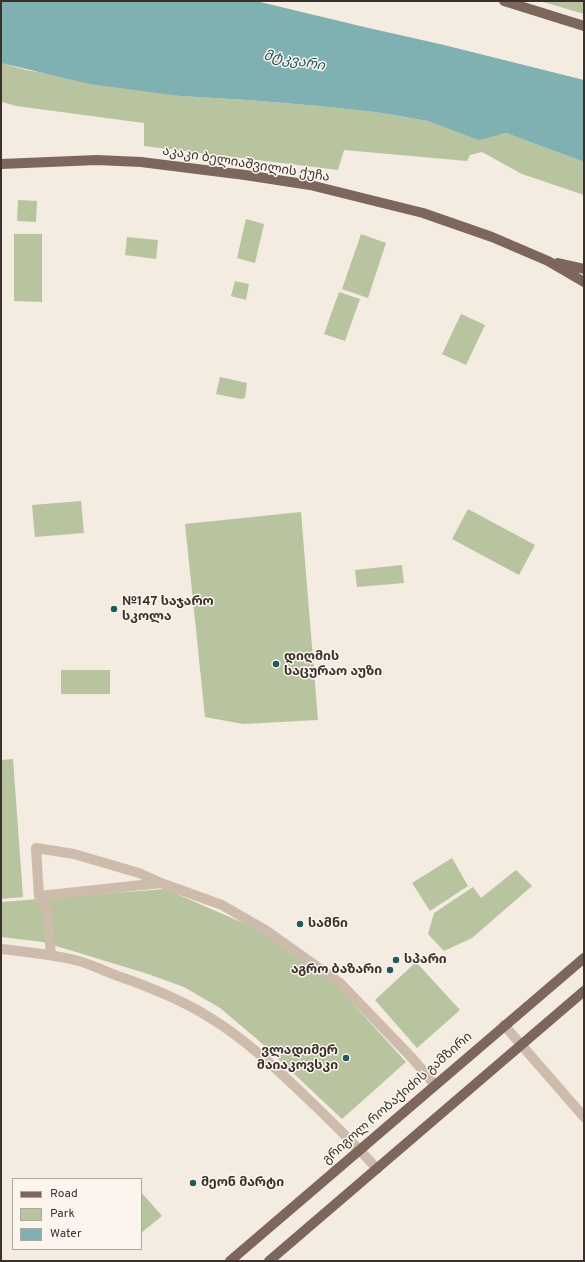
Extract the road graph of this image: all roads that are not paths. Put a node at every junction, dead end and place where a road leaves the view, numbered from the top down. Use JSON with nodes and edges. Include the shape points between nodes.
{"nodes":[{"id":1,"x":504,"y":1,"type":"edge"},
{"id":2,"x":584,"y":26,"type":"edge"},
{"id":3,"x":1,"y":164,"type":"edge"},
{"id":4,"x":548,"y":261,"type":"junction"},
{"id":5,"x":584,"y":269,"type":"edge"},
{"id":6,"x":584,"y":282,"type":"edge"},
{"id":7,"x":161,"y":883,"type":"junction"},
{"id":8,"x":39,"y":896,"type":"junction"},
{"id":9,"x":1,"y":949,"type":"edge"},
{"id":10,"x":51,"y":955,"type":"junction"},
{"id":11,"x":584,"y":958,"type":"edge"},
{"id":12,"x":584,"y":991,"type":"edge"},
{"id":13,"x":504,"y":1025,"type":"junction"},
{"id":14,"x":521,"y":1045,"type":"junction"},
{"id":15,"x":435,"y":1085,"type":"junction"},
{"id":16,"x":584,"y":1117,"type":"edge"},
{"id":17,"x":360,"y":1150,"type":"junction"},
{"id":18,"x":377,"y":1169,"type":"junction"},
{"id":19,"x":230,"y":1261,"type":"edge"},
{"id":20,"x":270,"y":1261,"type":"edge"}],
"edges":[{"from":1,"to":2,"type":"main road"},
{"from":3,"to":4,"type":"main road","name":"აკაკი ბელიაშვილის ქუჩა","via":[[97,160],[141,162],[310,185],[423,213],[492,237]]},
{"from":4,"to":5,"type":"main road","name":"აკაკი ბელიაშვილის ქუჩა"},
{"from":4,"to":6,"type":"main road","name":"აკაკი ბელიაშვილის ქუჩა"},
{"from":7,"to":8,"type":"street"},
{"from":7,"to":8,"type":"street","via":[[140,873],[74,854],[36,848]]},
{"from":7,"to":15,"type":"street","via":[[222,905],[267,931],[340,983]]},
{"from":8,"to":10,"type":"street","via":[[47,912]]},
{"from":9,"to":10,"type":"street"},
{"from":10,"to":17,"type":"street","via":[[78,961],[152,988],[210,1017],[259,1054]]},
{"from":11,"to":13,"type":"main road","name":"გრიგოლ რობაქიძის გამზირი"},
{"from":12,"to":14,"type":"main road"},
{"from":13,"to":14,"type":"street"},
{"from":13,"to":15,"type":"main road","name":"გრიგოლ რობაქიძის გამზირი"},
{"from":14,"to":16,"type":"street"},
{"from":14,"to":18,"type":"main road"},
{"from":15,"to":17,"type":"main road","name":"გრიგოლ რობაქიძის გამზირი"},
{"from":17,"to":18,"type":"street"},
{"from":17,"to":19,"type":"main road","name":"გრიგოლ რობაქიძის გამზირი"},
{"from":18,"to":20,"type":"main road"}]}
